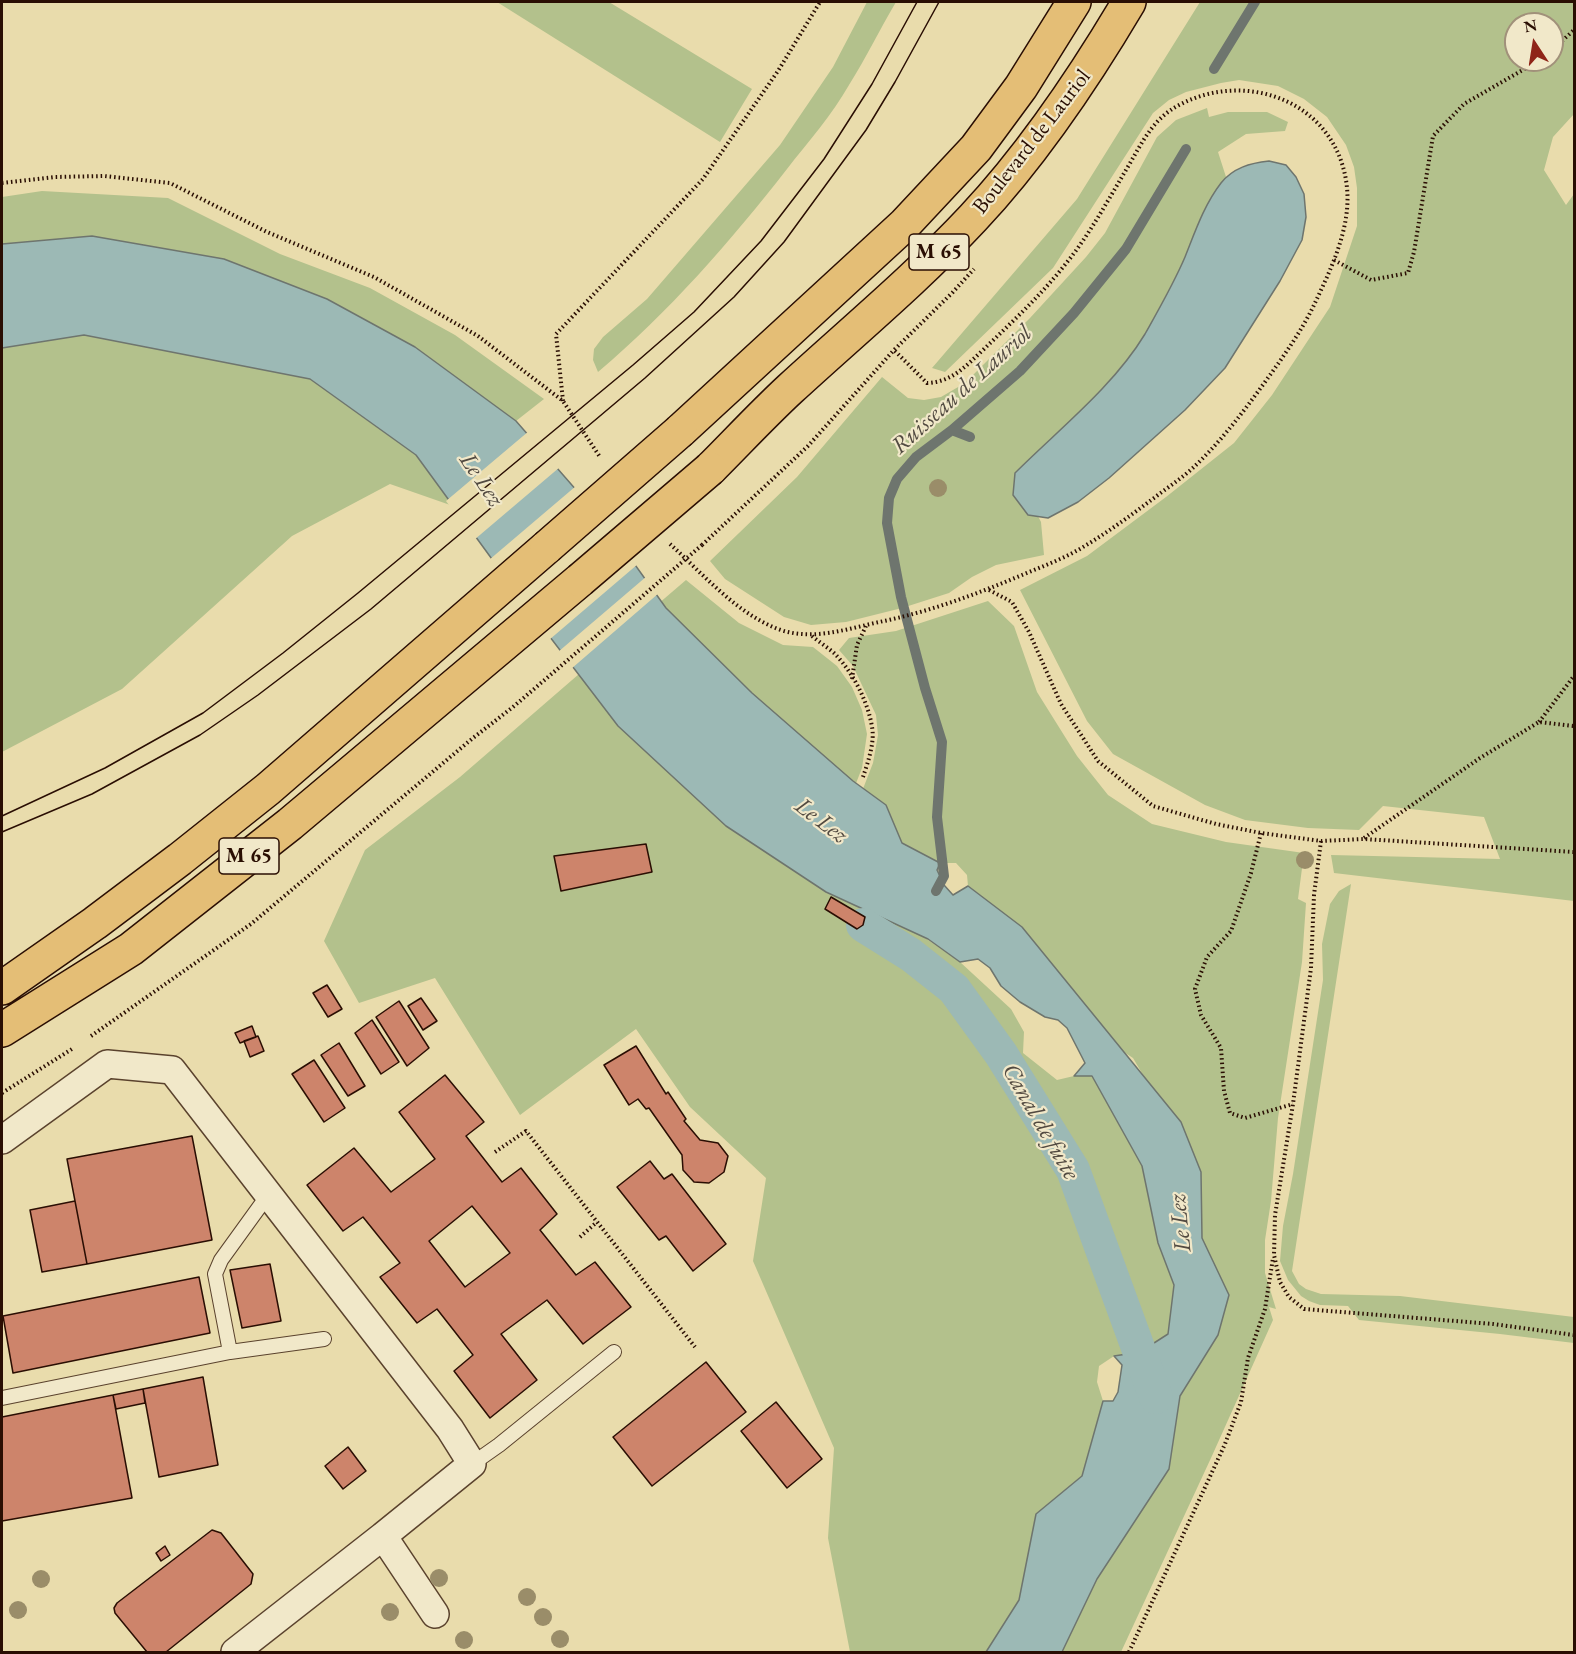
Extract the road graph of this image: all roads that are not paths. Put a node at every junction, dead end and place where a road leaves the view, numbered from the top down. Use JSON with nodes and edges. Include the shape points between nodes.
{"nodes":[{"id":1,"x":1074,"y":2,"type":"edge"},
{"id":2,"x":1130,"y":2,"type":"edge"},
{"id":3,"x":180,"y":859,"type":"junction"},
{"id":4,"x":2,"y":975,"type":"edge"},
{"id":5,"x":2,"y":988,"type":"edge"},
{"id":6,"x":30,"y":1013,"type":"junction"},
{"id":7,"x":2,"y":1030,"type":"edge"},
{"id":8,"x":2,"y":1039,"type":"edge"},
{"id":9,"x":2,"y":1140,"type":"edge"},
{"id":10,"x":268,"y":1195,"type":"junction"},
{"id":11,"x":324,"y":1339,"type":"dead end"},
{"id":12,"x":230,"y":1352,"type":"junction"},
{"id":13,"x":614,"y":1352,"type":"dead end"},
{"id":14,"x":2,"y":1398,"type":"edge"},
{"id":15,"x":472,"y":1464,"type":"junction"},
{"id":16,"x":383,"y":1536,"type":"junction"},
{"id":17,"x":435,"y":1614,"type":"dead end"},
{"id":18,"x":235,"y":1653,"type":"edge"}],
"edges":[{"from":1,"to":3,"type":"main road","name":"Boulevard de Lauriol","number":"M 65","bridge":true,"via":[[1021,87],[976,148],[904,225],[680,431],[268,789]]},
{"from":2,"to":6,"type":"main road","name":"Boulevard de Lauriol","number":"M 65","bridge":true,"via":[[1029,152],[973,218],[882,307],[789,389],[710,469],[290,824],[131,949]]},
{"from":3,"to":4,"type":"main road","number":"M 65"},
{"from":3,"to":5,"type":"main road","number":"M 65"},
{"from":6,"to":7,"type":"main road","number":"M 65"},
{"from":6,"to":8,"type":"main road","number":"M 65"},
{"from":9,"to":10,"type":"street","via":[[107,1064],[172,1070]]},
{"from":10,"to":12,"type":"lane","via":[[215,1274]]},
{"from":10,"to":15,"type":"street","via":[[450,1429]]},
{"from":11,"to":12,"type":"lane"},
{"from":12,"to":14,"type":"lane"},
{"from":13,"to":15,"type":"lane"},
{"from":15,"to":16,"type":"street"},
{"from":16,"to":17,"type":"street"},
{"from":16,"to":18,"type":"street"}]}
